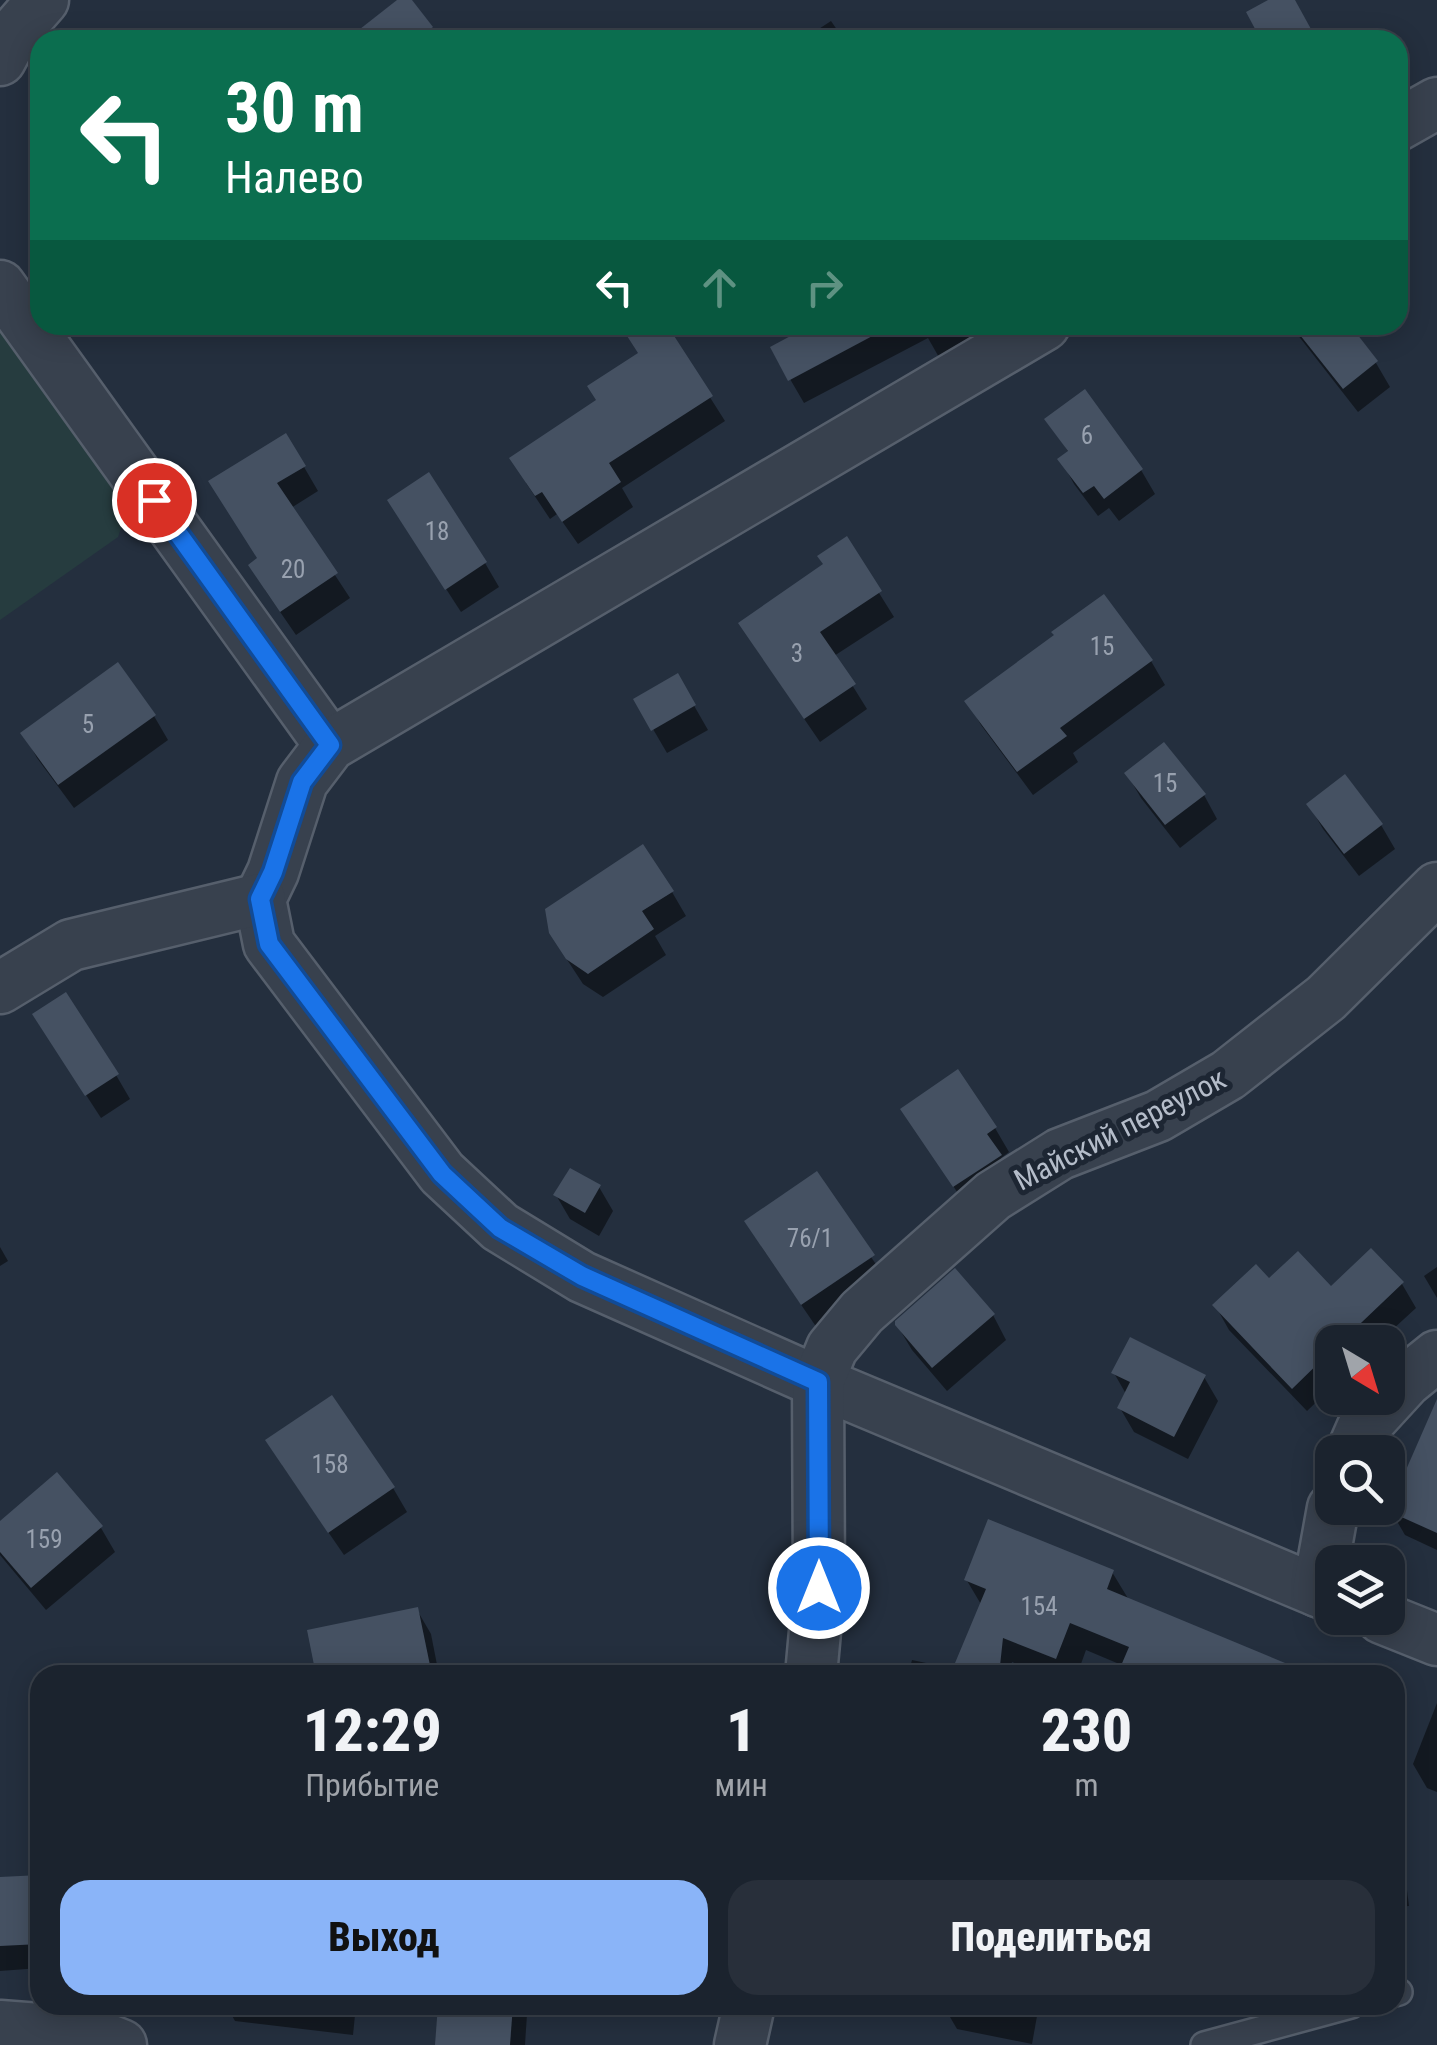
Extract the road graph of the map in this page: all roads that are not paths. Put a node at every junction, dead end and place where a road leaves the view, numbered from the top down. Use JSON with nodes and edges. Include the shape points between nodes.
{"nodes":[{"id":1,"x":43,"y":0,"type":"edge"},
{"id":2,"x":0,"y":60,"type":"edge"},
{"id":3,"x":1437,"y":102,"type":"edge"},
{"id":4,"x":1408,"y":119,"type":"edge"},
{"id":5,"x":0,"y":286,"type":"edge"},
{"id":6,"x":30,"y":328,"type":"edge"},
{"id":7,"x":35,"y":335,"type":"edge"},
{"id":8,"x":1027,"y":335,"type":"edge"},
{"id":9,"x":330,"y":745,"type":"junction"},
{"id":10,"x":1437,"y":888,"type":"edge"},
{"id":11,"x":260,"y":899,"type":"junction"},
{"id":12,"x":0,"y":988,"type":"edge"},
{"id":13,"x":1437,"y":1356,"type":"edge"},
{"id":14,"x":818,"y":1382,"type":"junction"},
{"id":15,"x":1359,"y":1435,"type":"edge"},
{"id":16,"x":1315,"y":1590,"type":"edge"},
{"id":17,"x":1405,"y":1627,"type":"edge"},
{"id":18,"x":1437,"y":1640,"type":"edge"},
{"id":19,"x":812,"y":1665,"type":"edge"},
{"id":20,"x":747,"y":2015,"type":"edge"},
{"id":21,"x":1314,"y":2015,"type":"edge"},
{"id":22,"x":0,"y":2026,"type":"edge"},
{"id":23,"x":121,"y":2045,"type":"edge"},
{"id":24,"x":740,"y":2045,"type":"edge"},
{"id":25,"x":1204,"y":2045,"type":"edge"}],
"edges":[{"from":1,"to":2,"type":"street"},
{"from":3,"to":4,"type":"street"},
{"from":5,"to":6,"type":"street"},
{"from":7,"to":9,"type":"street"},
{"from":8,"to":9,"type":"street"},
{"from":9,"to":11,"type":"street","via":[[302,782]]},
{"from":10,"to":14,"type":"street","name":"Майский переулок","via":[[1326,998],[1228,1075],[1158,1116],[1060,1154],[994,1196],[862,1312],[832,1348]]},
{"from":11,"to":12,"type":"street","via":[[72,944]]},
{"from":11,"to":14,"type":"street","via":[[269,944],[442,1174],[500,1228],[582,1276]]},
{"from":13,"to":15,"type":"street"},
{"from":14,"to":16,"type":"street"},
{"from":14,"to":19,"type":"street","via":[[819,1588]]},
{"from":17,"to":18,"type":"street"},
{"from":20,"to":24,"type":"street"},
{"from":21,"to":25,"type":"lane"},
{"from":22,"to":23,"type":"street","via":[[91,2033]]}]}
